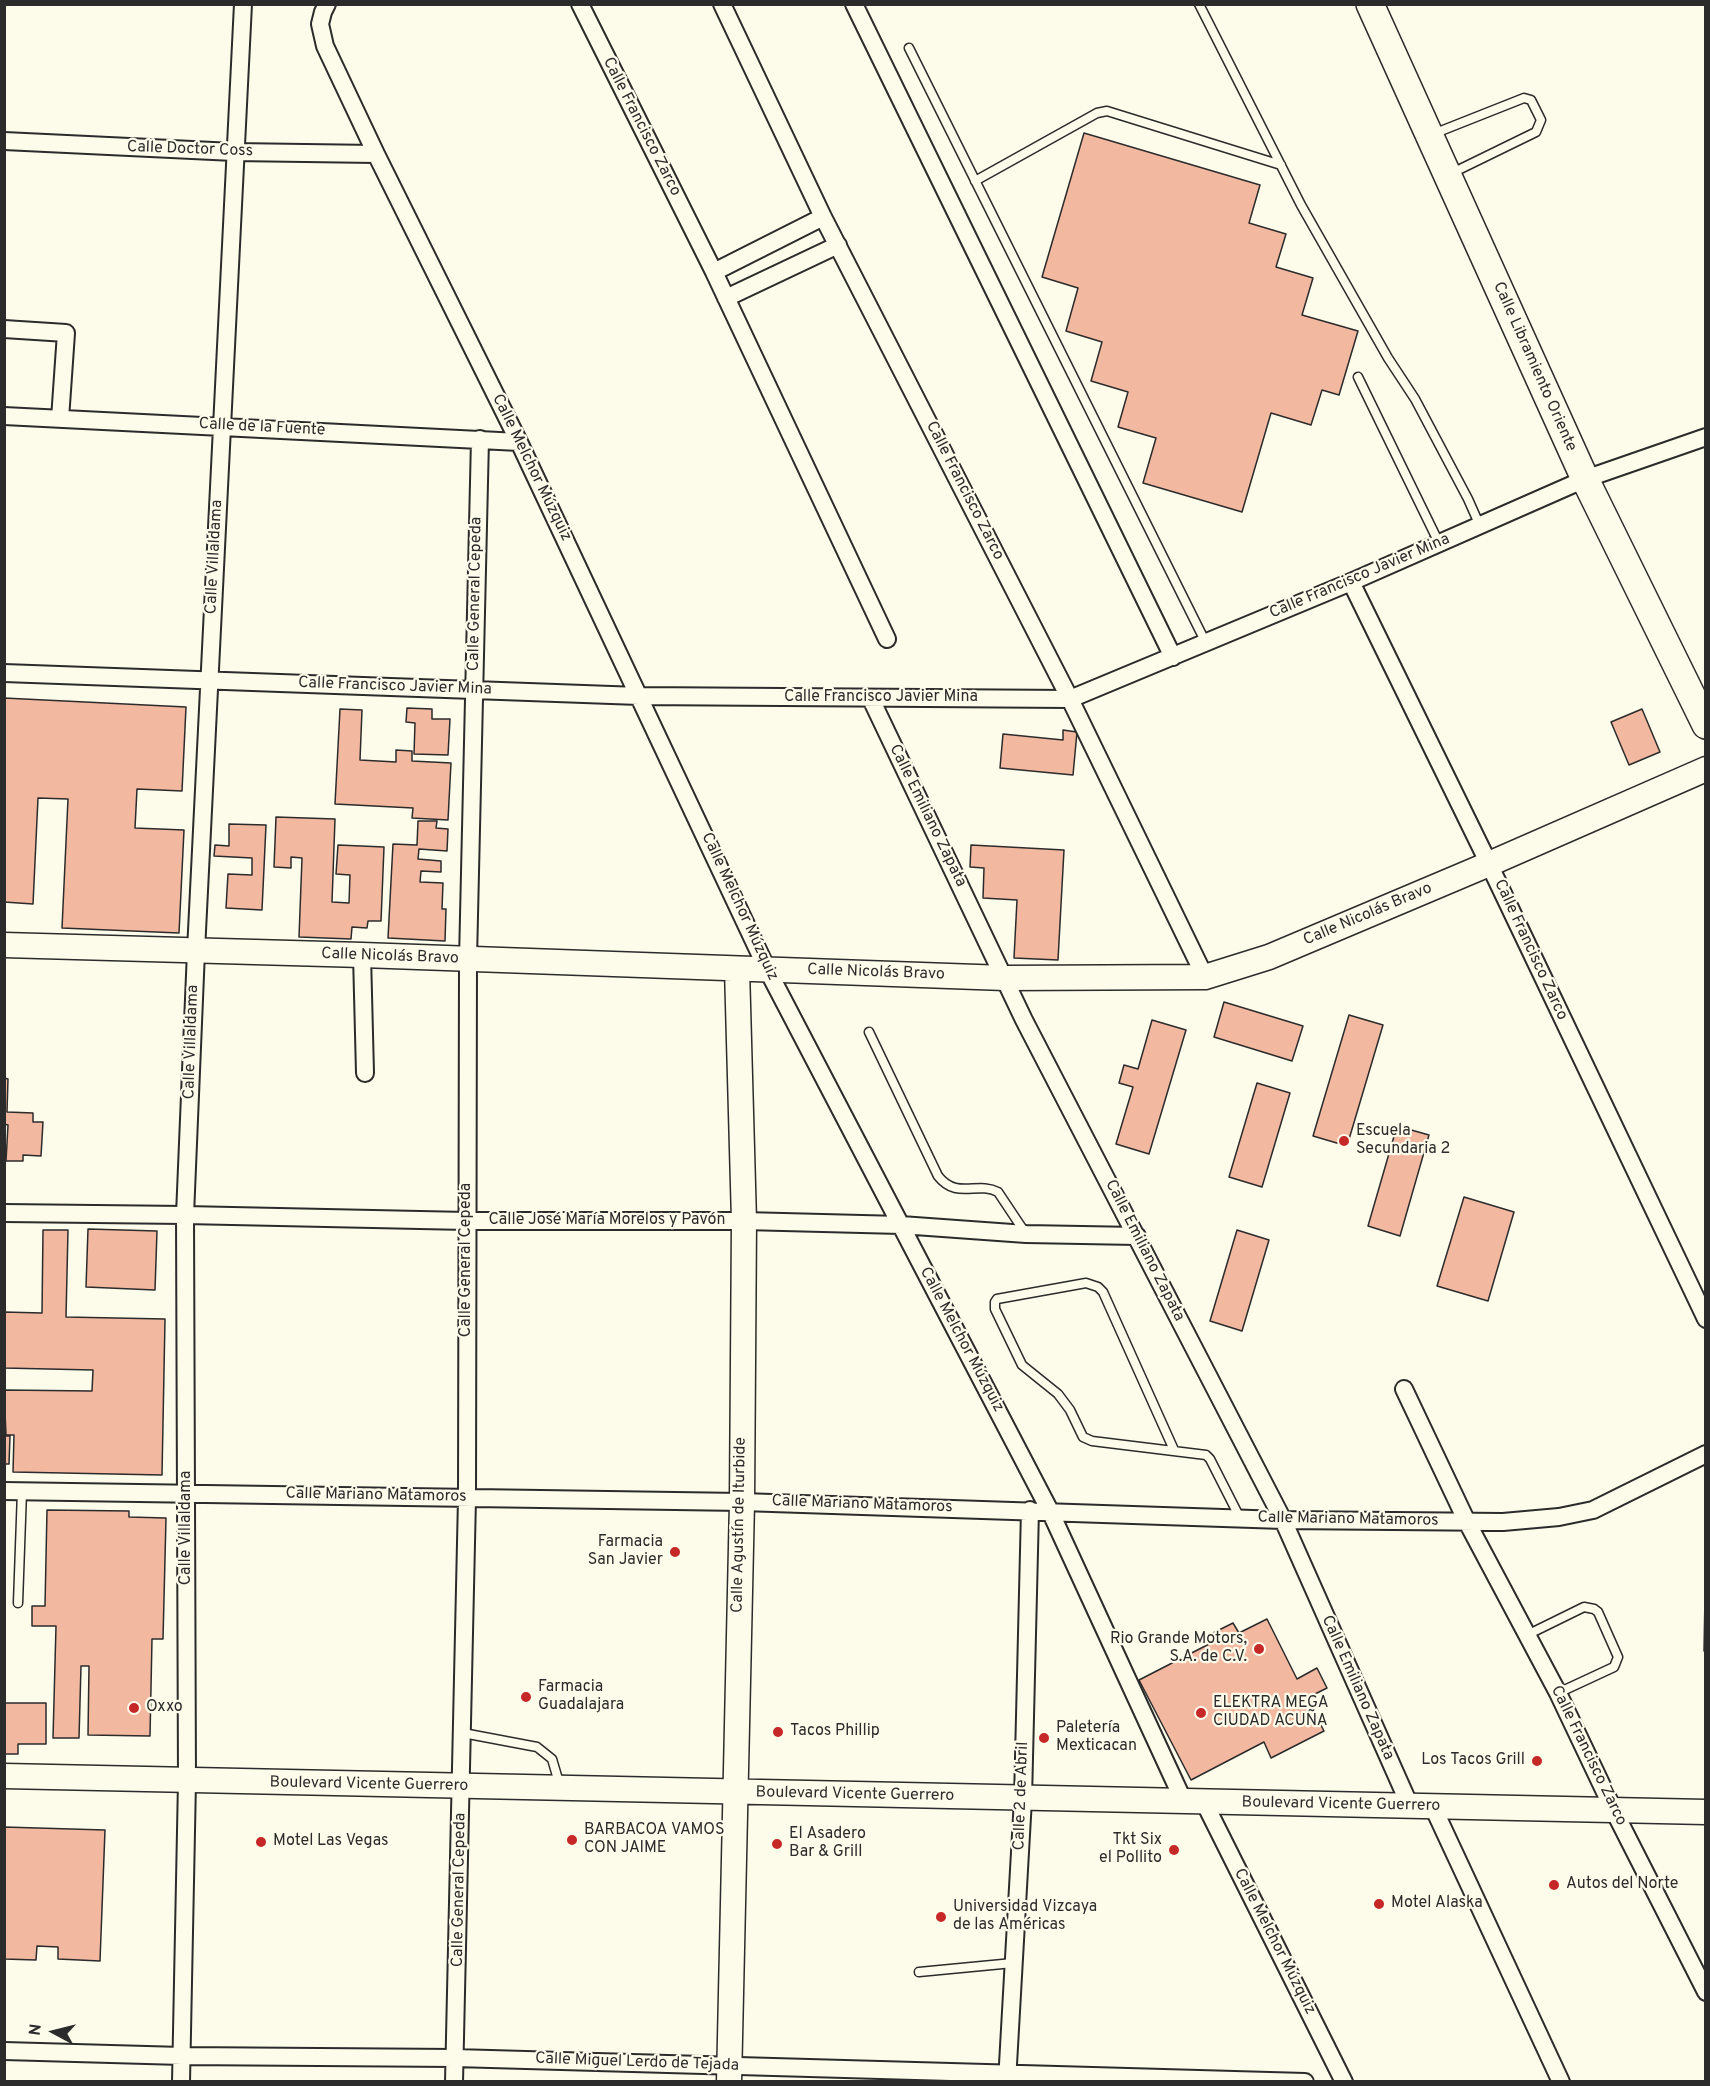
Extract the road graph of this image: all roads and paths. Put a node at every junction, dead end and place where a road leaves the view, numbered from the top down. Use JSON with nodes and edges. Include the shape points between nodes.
{"nodes":[{"id":1,"x":243,"y":4,"type":"edge"},
{"id":2,"x":327,"y":4,"type":"edge"},
{"id":3,"x":580,"y":4,"type":"edge"},
{"id":4,"x":722,"y":4,"type":"edge"},
{"id":5,"x":854,"y":4,"type":"edge"},
{"id":6,"x":1199,"y":4,"type":"edge"},
{"id":7,"x":1370,"y":4,"type":"edge"},
{"id":8,"x":909,"y":48,"type":"dead end"},
{"id":9,"x":1428,"y":136,"type":"junction"},
{"id":10,"x":4,"y":141,"type":"edge"},
{"id":11,"x":234,"y":152,"type":"junction"},
{"id":12,"x":376,"y":154,"type":"junction"},
{"id":13,"x":1281,"y":165,"type":"junction"},
{"id":14,"x":1447,"y":175,"type":"junction"},
{"id":15,"x":975,"y":181,"type":"junction"},
{"id":16,"x":824,"y":217,"type":"junction"},
{"id":17,"x":838,"y":244,"type":"junction"},
{"id":18,"x":714,"y":272,"type":"junction"},
{"id":19,"x":726,"y":298,"type":"junction"},
{"id":20,"x":4,"y":329,"type":"edge"},
{"id":21,"x":1358,"y":377,"type":"dead end"},
{"id":22,"x":4,"y":416,"type":"edge"},
{"id":23,"x":60,"y":419,"type":"junction"},
{"id":24,"x":221,"y":427,"type":"junction"},
{"id":25,"x":1706,"y":437,"type":"edge"},
{"id":26,"x":480,"y":439,"type":"junction"},
{"id":27,"x":519,"y":442,"type":"junction"},
{"id":28,"x":1585,"y":479,"type":"junction"},
{"id":29,"x":1480,"y":526,"type":"junction"},
{"id":30,"x":1439,"y":543,"type":"junction"},
{"id":31,"x":1351,"y":582,"type":"junction"},
{"id":32,"x":888,"y":639,"type":"dead end"},
{"id":33,"x":1206,"y":643,"type":"junction"},
{"id":34,"x":1173,"y":657,"type":"junction"},
{"id":35,"x":4,"y":673,"type":"edge"},
{"id":36,"x":210,"y":680,"type":"junction"},
{"id":37,"x":474,"y":691,"type":"junction"},
{"id":38,"x":639,"y":696,"type":"junction"},
{"id":39,"x":871,"y":699,"type":"junction"},
{"id":40,"x":1070,"y":699,"type":"junction"},
{"id":41,"x":1706,"y":725,"type":"edge"},
{"id":42,"x":1706,"y":769,"type":"edge"},
{"id":43,"x":1490,"y":864,"type":"junction"},
{"id":44,"x":4,"y":945,"type":"edge"},
{"id":45,"x":196,"y":951,"type":"junction"},
{"id":46,"x":362,"y":955,"type":"junction"},
{"id":47,"x":468,"y":959,"type":"junction"},
{"id":48,"x":737,"y":969,"type":"junction"},
{"id":49,"x":767,"y":969,"type":"junction"},
{"id":50,"x":1205,"y":977,"type":"junction"},
{"id":51,"x":1005,"y":978,"type":"junction"},
{"id":52,"x":869,"y":1032,"type":"dead end"},
{"id":53,"x":365,"y":1073,"type":"dead end"},
{"id":54,"x":4,"y":1214,"type":"edge"},
{"id":55,"x":185,"y":1215,"type":"junction"},
{"id":56,"x":466,"y":1221,"type":"junction"},
{"id":57,"x":744,"y":1221,"type":"junction"},
{"id":58,"x":901,"y":1225,"type":"junction"},
{"id":59,"x":1026,"y":1234,"type":"junction"},
{"id":60,"x":1137,"y":1236,"type":"junction"},
{"id":61,"x":1706,"y":1319,"type":"edge"},
{"id":62,"x":1404,"y":1389,"type":"dead end"},
{"id":63,"x":1174,"y":1450,"type":"junction"},
{"id":64,"x":1706,"y":1454,"type":"edge"},
{"id":65,"x":4,"y":1491,"type":"edge"},
{"id":66,"x":22,"y":1491,"type":"junction"},
{"id":67,"x":187,"y":1493,"type":"junction"},
{"id":68,"x":467,"y":1498,"type":"junction"},
{"id":69,"x":742,"y":1502,"type":"junction"},
{"id":70,"x":1030,"y":1510,"type":"junction"},
{"id":71,"x":1050,"y":1511,"type":"junction"},
{"id":72,"x":1240,"y":1518,"type":"junction"},
{"id":73,"x":1283,"y":1520,"type":"junction"},
{"id":74,"x":1467,"y":1522,"type":"junction"},
{"id":75,"x":18,"y":1603,"type":"dead end"},
{"id":76,"x":1527,"y":1635,"type":"junction"},
{"id":77,"x":1558,"y":1693,"type":"junction"},
{"id":78,"x":463,"y":1733,"type":"junction"},
{"id":79,"x":4,"y":1776,"type":"edge"},
{"id":80,"x":187,"y":1781,"type":"junction"},
{"id":81,"x":462,"y":1787,"type":"junction"},
{"id":82,"x":561,"y":1789,"type":"junction"},
{"id":83,"x":735,"y":1792,"type":"junction"},
{"id":84,"x":1023,"y":1798,"type":"junction"},
{"id":85,"x":1194,"y":1802,"type":"junction"},
{"id":86,"x":1421,"y":1807,"type":"junction"},
{"id":87,"x":1614,"y":1810,"type":"junction"},
{"id":88,"x":1706,"y":1812,"type":"edge"},
{"id":89,"x":1014,"y":1963,"type":"junction"},
{"id":90,"x":919,"y":1972,"type":"dead end"},
{"id":91,"x":1706,"y":1992,"type":"edge"},
{"id":92,"x":4,"y":2051,"type":"edge"},
{"id":93,"x":182,"y":2056,"type":"junction"},
{"id":94,"x":455,"y":2058,"type":"junction"},
{"id":95,"x":729,"y":2074,"type":"edge"},
{"id":96,"x":1007,"y":2077,"type":"edge"},
{"id":97,"x":1279,"y":2081,"type":"edge"},
{"id":98,"x":181,"y":2082,"type":"edge"},
{"id":99,"x":454,"y":2082,"type":"edge"},
{"id":100,"x":1305,"y":2082,"type":"edge"},
{"id":101,"x":1344,"y":2082,"type":"edge"},
{"id":102,"x":1561,"y":2082,"type":"edge"}],
"edges":[{"from":1,"to":11,"type":"street","name":"Calle Villaldama"},
{"from":2,"to":12,"type":"street","name":"Calle Melchor Múzquiz","via":[[320,24],[325,46]]},
{"from":3,"to":18,"type":"street","name":"Calle Francisco Zarco"},
{"from":4,"to":16,"type":"street","name":"Calle Francisco Zarco"},
{"from":5,"to":34,"type":"street"},
{"from":6,"to":13,"type":"lane"},
{"from":7,"to":9,"type":"main road","name":"Calle Libramiento Oriente"},
{"from":8,"to":15,"type":"lane"},
{"from":9,"to":14,"type":"main road","name":"Calle Libramiento Oriente"},
{"from":9,"to":14,"type":"lane","via":[[1524,98],[1534,103],[1541,120],[1536,132]]},
{"from":10,"to":11,"type":"street","name":"Calle Doctor Coss"},
{"from":11,"to":12,"type":"street","name":"Calle Doctor Coss"},
{"from":11,"to":24,"type":"street","name":"Calle Villaldama"},
{"from":12,"to":27,"type":"street","name":"Calle Melchor Múzquiz"},
{"from":13,"to":15,"type":"lane","via":[[1107,111]]},
{"from":13,"to":29,"type":"lane","via":[[1382,348],[1415,399]]},
{"from":14,"to":28,"type":"main road","name":"Calle Libramiento Oriente"},
{"from":15,"to":33,"type":"lane"},
{"from":16,"to":17,"type":"street","name":"Calle Francisco Zarco"},
{"from":16,"to":18,"type":"street"},
{"from":17,"to":19,"type":"street"},
{"from":17,"to":40,"type":"street","name":"Calle Francisco Zarco"},
{"from":18,"to":19,"type":"street","name":"Calle Francisco Zarco"},
{"from":19,"to":32,"type":"street","name":"Calle Francisco Zarco"},
{"from":20,"to":23,"type":"street","via":[[66,333]]},
{"from":21,"to":30,"type":"lane"},
{"from":22,"to":23,"type":"street","name":"Calle de la Fuente"},
{"from":23,"to":24,"type":"street","name":"Calle de la Fuente"},
{"from":24,"to":26,"type":"street","name":"Calle de la Fuente"},
{"from":24,"to":36,"type":"street","name":"Calle Villaldama"},
{"from":25,"to":28,"type":"street","name":"Calle Francisco Javier Mina"},
{"from":26,"to":27,"type":"street","name":"Calle de la Fuente"},
{"from":26,"to":37,"type":"street","name":"Calle General Cepeda"},
{"from":27,"to":38,"type":"street","name":"Calle Melchor Múzquiz"},
{"from":28,"to":29,"type":"street","name":"Calle Francisco Javier Mina"},
{"from":28,"to":41,"type":"main road","name":"Calle Libramiento Oriente"},
{"from":29,"to":30,"type":"street","name":"Calle Francisco Javier Mina"},
{"from":30,"to":31,"type":"street","name":"Calle Francisco Javier Mina"},
{"from":31,"to":33,"type":"street","name":"Calle Francisco Javier Mina"},
{"from":31,"to":43,"type":"street","name":"Calle Francisco Zarco"},
{"from":33,"to":34,"type":"street","name":"Calle Francisco Javier Mina"},
{"from":34,"to":40,"type":"street","name":"Calle Francisco Javier Mina"},
{"from":35,"to":36,"type":"street","name":"Calle Francisco Javier Mina"},
{"from":36,"to":37,"type":"street","name":"Calle Francisco Javier Mina"},
{"from":36,"to":45,"type":"street","name":"Calle Villaldama"},
{"from":37,"to":38,"type":"street","name":"Calle Francisco Javier Mina"},
{"from":37,"to":47,"type":"street","name":"Calle General Cepeda"},
{"from":38,"to":39,"type":"street","name":"Calle Francisco Javier Mina"},
{"from":38,"to":49,"type":"street","name":"Calle Melchor Múzquiz"},
{"from":39,"to":40,"type":"street","name":"Calle Francisco Javier Mina"},
{"from":39,"to":51,"type":"street","name":"Calle Emiliano Zapata"},
{"from":40,"to":50,"type":"street","name":"Calle Francisco Zarco"},
{"from":42,"to":43,"type":"street","name":"Calle Nicolás Bravo"},
{"from":43,"to":50,"type":"street","name":"Calle Nicolás Bravo","via":[[1269,957]]},
{"from":43,"to":61,"type":"street","name":"Calle Francisco Zarco"},
{"from":44,"to":45,"type":"street","name":"Calle Nicolás Bravo"},
{"from":45,"to":46,"type":"street","name":"Calle Nicolás Bravo"},
{"from":45,"to":55,"type":"street","name":"Calle Villaldama"},
{"from":46,"to":47,"type":"street","name":"Calle Nicolás Bravo"},
{"from":46,"to":53,"type":"street"},
{"from":47,"to":48,"type":"street","name":"Calle Nicolás Bravo"},
{"from":47,"to":56,"type":"street","name":"Calle General Cepeda"},
{"from":48,"to":49,"type":"street","name":"Calle Nicolás Bravo"},
{"from":48,"to":57,"type":"street","name":"Calle Agustín de Iturbide"},
{"from":49,"to":51,"type":"street","name":"Calle Nicolás Bravo"},
{"from":49,"to":58,"type":"street","name":"Calle Melchor Múzquiz"},
{"from":50,"to":51,"type":"street","name":"Calle Nicolás Bravo"},
{"from":51,"to":60,"type":"street","name":"Calle Emiliano Zapata"},
{"from":52,"to":59,"type":"lane","via":[[943,1182],[963,1190],[998,1192]]},
{"from":54,"to":55,"type":"street","name":"Calle José María Morelos y Pavón"},
{"from":55,"to":56,"type":"street","name":"Calle José María Morelos y Pavón"},
{"from":55,"to":67,"type":"street","name":"Calle Villaldama"},
{"from":56,"to":57,"type":"street","name":"Calle José María Morelos y Pavón"},
{"from":56,"to":68,"type":"street","name":"Calle General Cepeda"},
{"from":57,"to":58,"type":"street","name":"Calle José María Morelos y Pavón"},
{"from":57,"to":69,"type":"street","name":"Calle Agustín de Iturbide"},
{"from":58,"to":59,"type":"street","name":"Calle José María Morelos y Pavón"},
{"from":58,"to":71,"type":"street","name":"Calle Melchor Múzquiz"},
{"from":59,"to":60,"type":"street","name":"Calle José María Morelos y Pavón"},
{"from":60,"to":73,"type":"street","name":"Calle Emiliano Zapata"},
{"from":62,"to":74,"type":"street","name":"Calle Francisco Zarco"},
{"from":63,"to":63,"type":"lane","via":[[1098,1287],[1086,1283],[997,1299],[995,1309],[1022,1365],[1065,1402],[1083,1437]]},
{"from":63,"to":72,"type":"lane","via":[[1199,1453],[1210,1459]]},
{"from":64,"to":74,"type":"street","name":"Calle Mariano Matamoros","via":[[1593,1510],[1559,1517]]},
{"from":65,"to":66,"type":"street","name":"Calle Mariano Matamoros"},
{"from":66,"to":67,"type":"street","name":"Calle Mariano Matamoros"},
{"from":66,"to":75,"type":"lane"},
{"from":67,"to":68,"type":"street","name":"Calle Mariano Matamoros"},
{"from":67,"to":80,"type":"street","name":"Calle Villaldama"},
{"from":68,"to":69,"type":"street","name":"Calle Mariano Matamoros"},
{"from":68,"to":78,"type":"street","name":"Calle General Cepeda"},
{"from":69,"to":70,"type":"street","name":"Calle Mariano Matamoros"},
{"from":69,"to":83,"type":"street","name":"Calle Agustín de Iturbide"},
{"from":70,"to":71,"type":"street","name":"Calle Mariano Matamoros"},
{"from":70,"to":84,"type":"street","name":"Calle 2 de Abril"},
{"from":71,"to":72,"type":"street","name":"Calle Mariano Matamoros"},
{"from":71,"to":85,"type":"street","name":"Calle Melchor Múzquiz"},
{"from":72,"to":73,"type":"street","name":"Calle Mariano Matamoros"},
{"from":73,"to":74,"type":"street","name":"Calle Mariano Matamoros"},
{"from":73,"to":86,"type":"street","name":"Calle Emiliano Zapata"},
{"from":74,"to":76,"type":"street","name":"Calle Francisco Zarco"},
{"from":76,"to":77,"type":"street","name":"Calle Francisco Zarco"},
{"from":76,"to":77,"type":"lane","via":[[1584,1607],[1598,1612],[1618,1657],[1616,1663]]},
{"from":77,"to":87,"type":"street","name":"Calle Francisco Zarco"},
{"from":78,"to":81,"type":"street","name":"Calle General Cepeda"},
{"from":78,"to":82,"type":"lane","via":[[537,1747],[552,1759]]},
{"from":79,"to":80,"type":"street","name":"Boulevard Vicente Guerrero"},
{"from":80,"to":81,"type":"street","name":"Boulevard Vicente Guerrero"},
{"from":80,"to":93,"type":"street","name":"Calle Villaldama"},
{"from":81,"to":82,"type":"street","name":"Boulevard Vicente Guerrero"},
{"from":81,"to":94,"type":"street","name":"Calle General Cepeda"},
{"from":82,"to":83,"type":"street","name":"Boulevard Vicente Guerrero"},
{"from":83,"to":84,"type":"street","name":"Boulevard Vicente Guerrero"},
{"from":83,"to":95,"type":"street","name":"Calle Agustín de Iturbide"},
{"from":84,"to":85,"type":"street","name":"Boulevard Vicente Guerrero"},
{"from":84,"to":89,"type":"street","name":"Calle 2 de Abril"},
{"from":85,"to":86,"type":"street","name":"Boulevard Vicente Guerrero"},
{"from":85,"to":101,"type":"street","name":"Calle Melchor Múzquiz"},
{"from":86,"to":87,"type":"street","name":"Boulevard Vicente Guerrero"},
{"from":86,"to":102,"type":"street","name":"Calle Emiliano Zapata"},
{"from":87,"to":88,"type":"street","name":"Boulevard Vicente Guerrero"},
{"from":87,"to":91,"type":"street","name":"Calle Francisco Zarco"},
{"from":89,"to":90,"type":"lane"},
{"from":89,"to":96,"type":"street","name":"Calle 2 de Abril"},
{"from":92,"to":93,"type":"street","name":"Calle Miguel Lerdo de Tejada"},
{"from":93,"to":94,"type":"street","name":"Calle Miguel Lerdo de Tejada"},
{"from":93,"to":98,"type":"street","name":"Calle Villaldama"},
{"from":94,"to":95,"type":"street","name":"Calle Miguel Lerdo de Tejada"},
{"from":94,"to":99,"type":"street","name":"Calle General Cepeda"},
{"from":95,"to":96,"type":"street","name":"Calle Miguel Lerdo de Tejada"},
{"from":96,"to":97,"type":"street","name":"Calle Miguel Lerdo de Tejada"},
{"from":97,"to":100,"type":"street","name":"Calle Miguel Lerdo de Tejada"}]}
